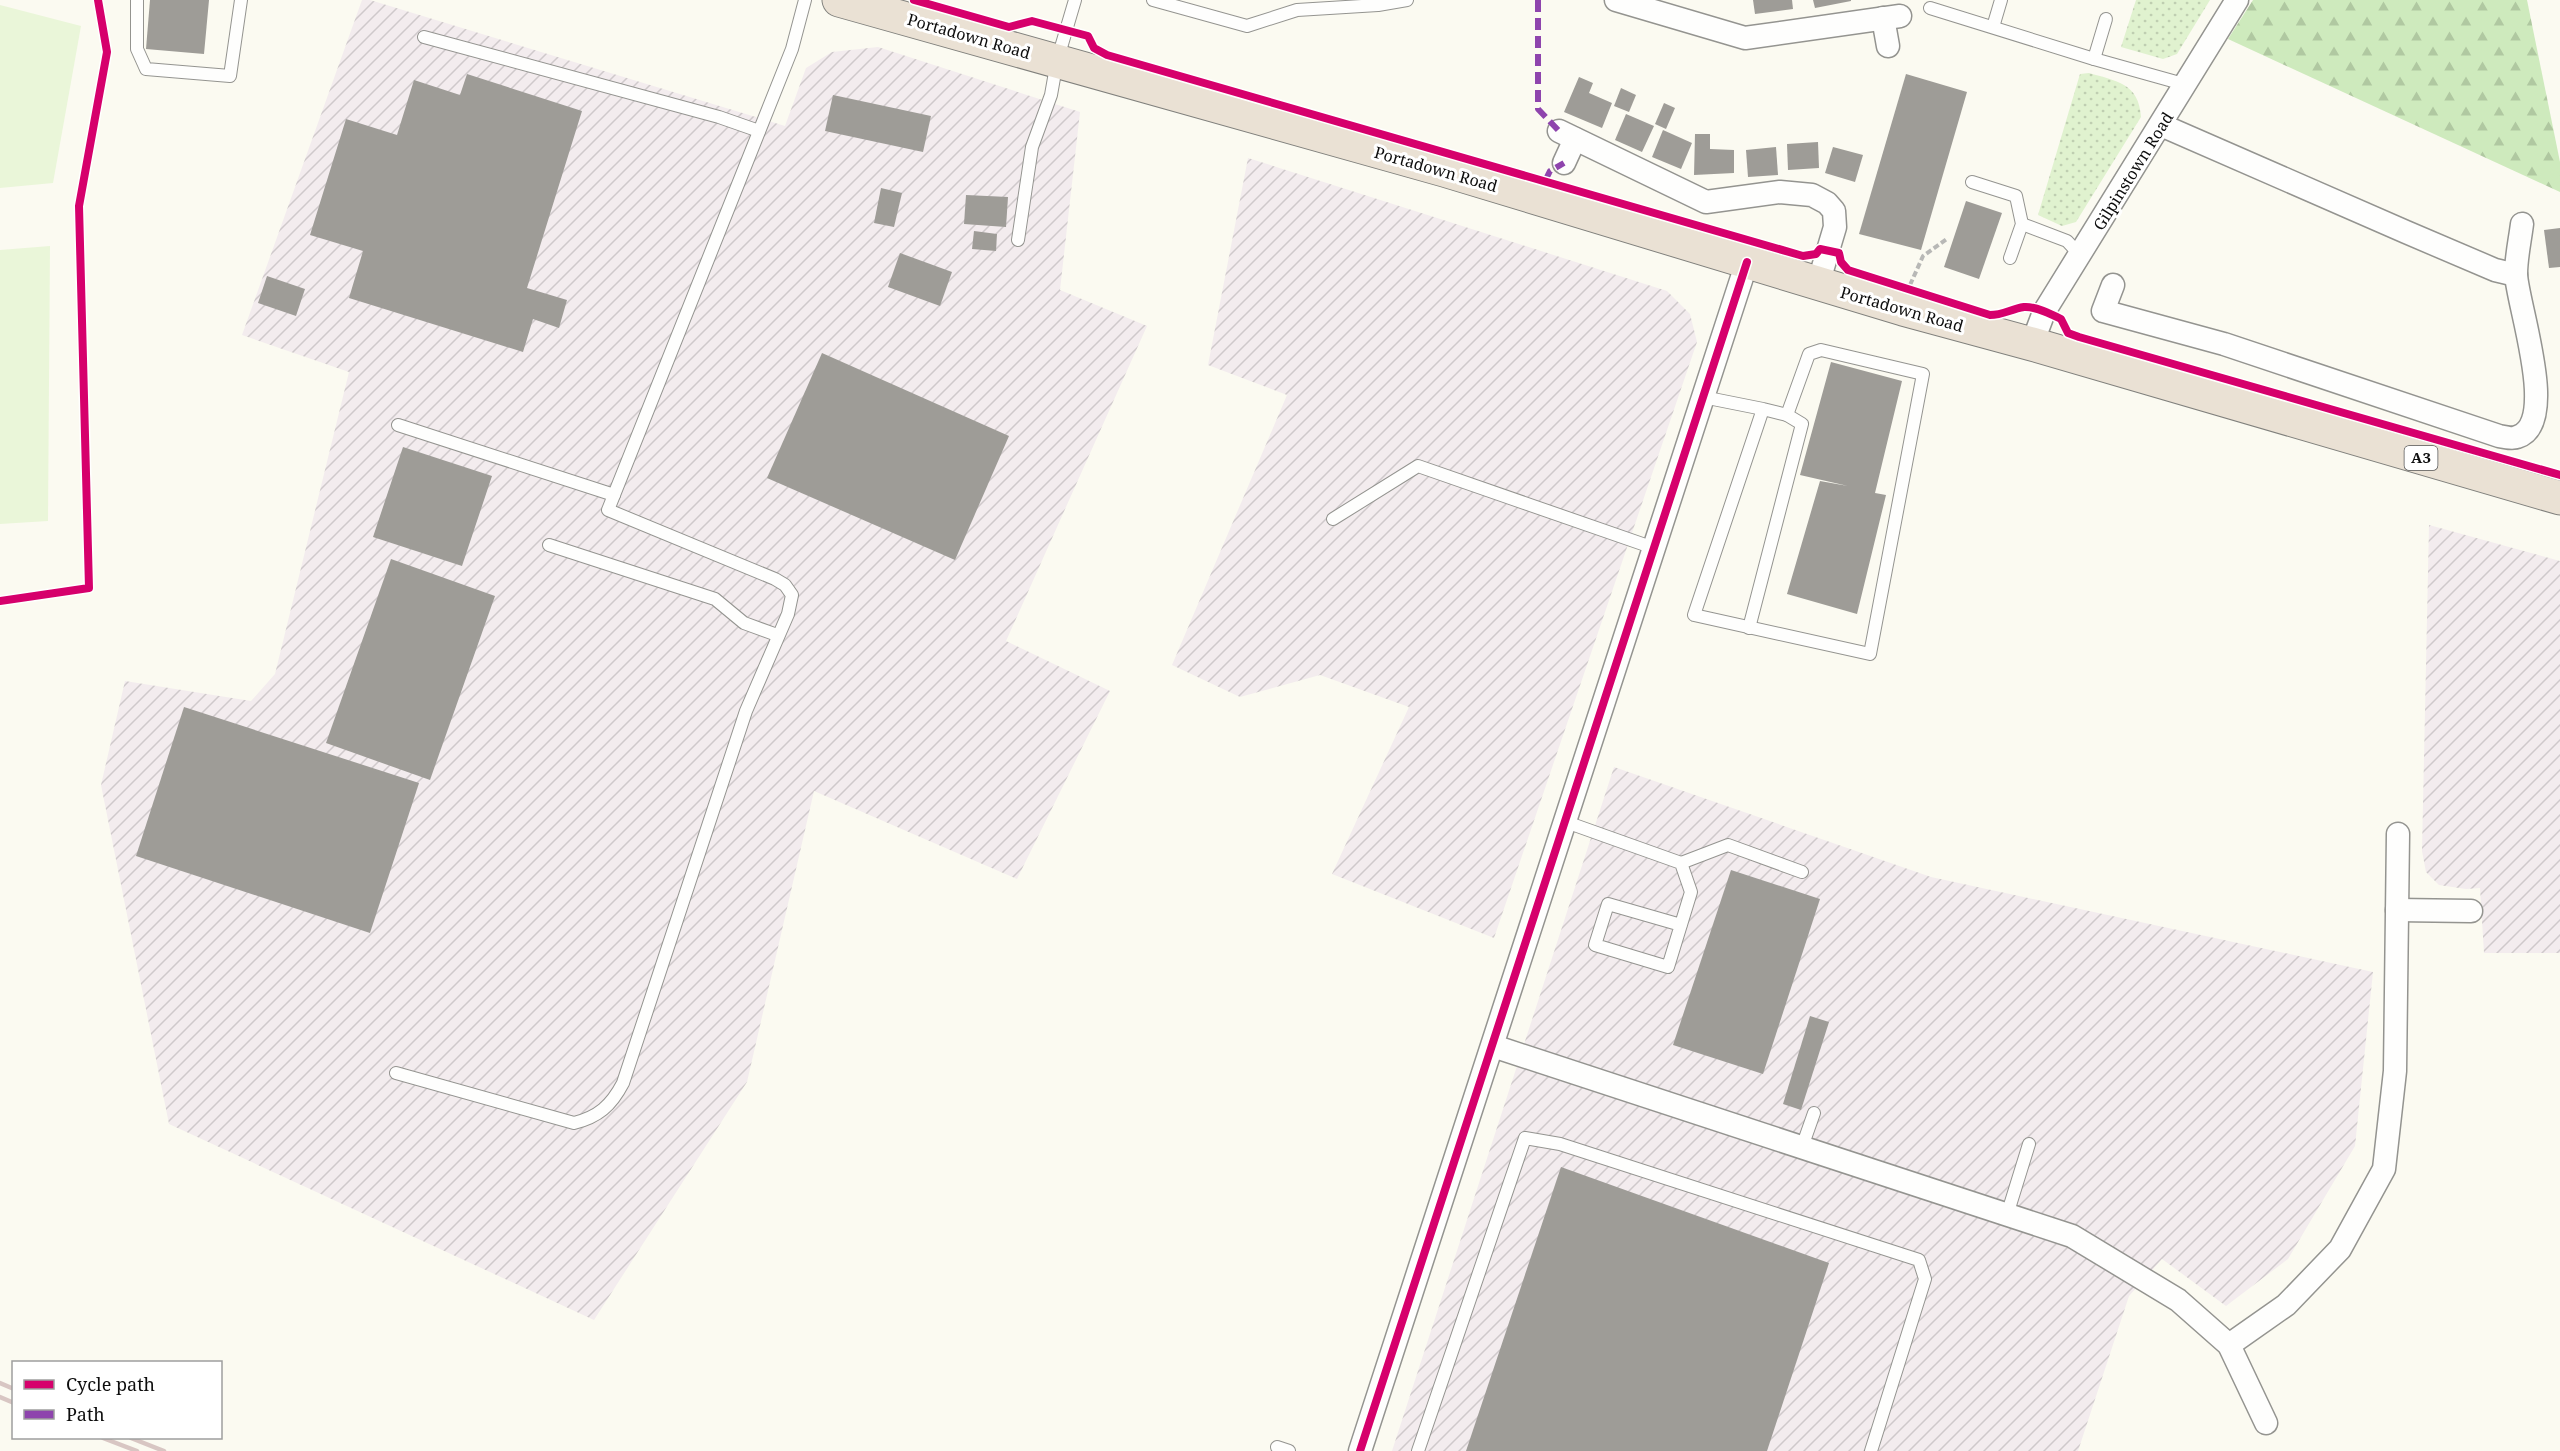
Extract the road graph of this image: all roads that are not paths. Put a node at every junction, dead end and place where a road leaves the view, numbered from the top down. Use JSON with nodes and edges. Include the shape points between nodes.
{"nodes":[{"id":1,"x":137,"y":0,"type":"edge"},
{"id":2,"x":241,"y":0,"type":"edge"},
{"id":3,"x":805,"y":0,"type":"edge"},
{"id":4,"x":839,"y":0,"type":"edge"},
{"id":5,"x":1075,"y":0,"type":"edge"},
{"id":6,"x":1153,"y":0,"type":"edge"},
{"id":7,"x":1407,"y":0,"type":"edge"},
{"id":8,"x":1616,"y":0,"type":"edge"},
{"id":9,"x":2001,"y":0,"type":"edge"},
{"id":10,"x":2237,"y":0,"type":"edge"},
{"id":11,"x":1930,"y":8,"type":"dead end"},
{"id":12,"x":2106,"y":20,"type":"dead end"},
{"id":13,"x":1993,"y":27,"type":"junction"},
{"id":14,"x":423,"y":37,"type":"dead end"},
{"id":15,"x":1887,"y":46,"type":"dead end"},
{"id":16,"x":2094,"y":60,"type":"junction"},
{"id":17,"x":1057,"y":61,"type":"junction"},
{"id":18,"x":2187,"y":85,"type":"junction"},
{"id":19,"x":2161,"y":125,"type":"junction"},
{"id":20,"x":759,"y":131,"type":"junction"},
{"id":21,"x":1564,"y":163,"type":"dead end"},
{"id":22,"x":1972,"y":182,"type":"dead end"},
{"id":23,"x":2022,"y":224,"type":"junction"},
{"id":24,"x":2522,"y":224,"type":"dead end"},
{"id":25,"x":1018,"y":240,"type":"dead end"},
{"id":26,"x":2080,"y":255,"type":"junction"},
{"id":27,"x":2010,"y":258,"type":"dead end"},
{"id":28,"x":1747,"y":262,"type":"junction"},
{"id":29,"x":2516,"y":275,"type":"junction"},
{"id":30,"x":1818,"y":284,"type":"junction"},
{"id":31,"x":2113,"y":285,"type":"dead end"},
{"id":32,"x":2032,"y":344,"type":"junction"},
{"id":33,"x":1703,"y":397,"type":"junction"},
{"id":34,"x":1763,"y":409,"type":"junction"},
{"id":35,"x":1787,"y":415,"type":"junction"},
{"id":36,"x":398,"y":425,"type":"dead end"},
{"id":37,"x":614,"y":495,"type":"junction"},
{"id":38,"x":2560,"y":498,"type":"edge"},
{"id":39,"x":1333,"y":519,"type":"dead end"},
{"id":40,"x":549,"y":545,"type":"dead end"},
{"id":41,"x":1654,"y":548,"type":"junction"},
{"id":42,"x":1749,"y":628,"type":"junction"},
{"id":43,"x":777,"y":635,"type":"junction"},
{"id":44,"x":1566,"y":822,"type":"junction"},
{"id":45,"x":2398,"y":834,"type":"dead end"},
{"id":46,"x":1682,"y":863,"type":"junction"},
{"id":47,"x":1802,"y":872,"type":"dead end"},
{"id":48,"x":2397,"y":910,"type":"junction"},
{"id":49,"x":2471,"y":911,"type":"dead end"},
{"id":50,"x":1681,"y":925,"type":"junction"},
{"id":51,"x":1493,"y":1046,"type":"junction"},
{"id":52,"x":396,"y":1073,"type":"dead end"},
{"id":53,"x":1814,"y":1113,"type":"dead end"},
{"id":54,"x":2029,"y":1144,"type":"dead end"},
{"id":55,"x":1802,"y":1147,"type":"junction"},
{"id":56,"x":2007,"y":1215,"type":"junction"},
{"id":57,"x":2229,"y":1345,"type":"junction"},
{"id":58,"x":2265,"y":1423,"type":"dead end"},
{"id":59,"x":1360,"y":1451,"type":"edge"},
{"id":60,"x":1418,"y":1451,"type":"edge"},
{"id":61,"x":1871,"y":1451,"type":"edge"}],
"edges":[{"from":1,"to":2,"type":"lane","via":[[136,49],[146,69],[230,76]]},
{"from":3,"to":20,"type":"lane","via":[[792,49]]},
{"from":4,"to":17,"type":"highway","name":"Portadown Road","number":"A3"},
{"from":5,"to":17,"type":"lane"},
{"from":6,"to":7,"type":"lane","via":[[1247,26],[1297,10]]},
{"from":8,"to":15,"type":"street","via":[[1745,38],[1892,17]]},
{"from":9,"to":13,"type":"lane"},
{"from":10,"to":18,"type":"street","name":"Gilpinstown Road"},
{"from":11,"to":13,"type":"lane"},
{"from":12,"to":16,"type":"lane"},
{"from":13,"to":16,"type":"lane"},
{"from":14,"to":20,"type":"lane"},
{"from":16,"to":18,"type":"lane"},
{"from":17,"to":25,"type":"lane","via":[[1051,95],[1032,147]]},
{"from":17,"to":28,"type":"highway","name":"Portadown Road","number":"A3","via":[[1444,170]]},
{"from":18,"to":19,"type":"street","name":"Gilpinstown Road"},
{"from":19,"to":26,"type":"street","name":"Gilpinstown Road"},
{"from":19,"to":29,"type":"street","via":[[2495,270]]},
{"from":20,"to":37,"type":"lane"},
{"from":21,"to":30,"type":"street","via":[[1567,135],[1706,202],[1780,192],[1812,195],[1827,202],[1834,211],[1834,227]]},
{"from":22,"to":23,"type":"lane","via":[[2016,196]]},
{"from":23,"to":26,"type":"lane","via":[[2067,241]]},
{"from":23,"to":27,"type":"lane"},
{"from":24,"to":29,"type":"street"},
{"from":26,"to":32,"type":"street","name":"Gilpinstown Road","via":[[2044,312]]},
{"from":28,"to":30,"type":"highway","name":"Portadown Road","number":"A3"},
{"from":28,"to":33,"type":"street"},
{"from":29,"to":31,"type":"street","via":[[2537,388],[2529,429],[2517,437],[2490,434],[2224,344],[2103,311]]},
{"from":30,"to":32,"type":"highway","name":"Portadown Road","number":"A3"},
{"from":32,"to":38,"type":"highway","number":"A3"},
{"from":33,"to":34,"type":"lane"},
{"from":33,"to":41,"type":"street"},
{"from":34,"to":35,"type":"lane"},
{"from":34,"to":42,"type":"lane","via":[[1694,615]]},
{"from":35,"to":42,"type":"lane","via":[[1802,424]]},
{"from":35,"to":42,"type":"lane","via":[[1809,354],[1821,350],[1923,374],[1870,654]]},
{"from":36,"to":37,"type":"lane"},
{"from":37,"to":43,"type":"lane","via":[[608,510],[785,585],[792,603]]},
{"from":39,"to":41,"type":"lane","via":[[1418,466]]},
{"from":40,"to":43,"type":"lane","via":[[715,598],[744,623]]},
{"from":41,"to":44,"type":"street"},
{"from":43,"to":52,"type":"lane","via":[[746,711],[623,1083],[605,1110],[574,1123]]},
{"from":44,"to":46,"type":"lane"},
{"from":44,"to":51,"type":"street"},
{"from":45,"to":48,"type":"street"},
{"from":46,"to":47,"type":"lane","via":[[1728,845]]},
{"from":46,"to":50,"type":"lane","via":[[1690,892]]},
{"from":48,"to":49,"type":"street"},
{"from":48,"to":57,"type":"street","via":[[2395,1071],[2384,1169],[2340,1248],[2286,1305]]},
{"from":50,"to":50,"type":"lane","via":[[1608,904],[1595,945],[1668,966]]},
{"from":51,"to":55,"type":"street"},
{"from":51,"to":59,"type":"street"},
{"from":53,"to":55,"type":"lane"},
{"from":54,"to":56,"type":"lane"},
{"from":55,"to":56,"type":"street"},
{"from":56,"to":57,"type":"street","via":[[2072,1236],[2178,1300]]},
{"from":57,"to":58,"type":"street"},
{"from":60,"to":61,"type":"lane","via":[[1525,1138],[1560,1144],[1919,1260],[1925,1279]]}]}
